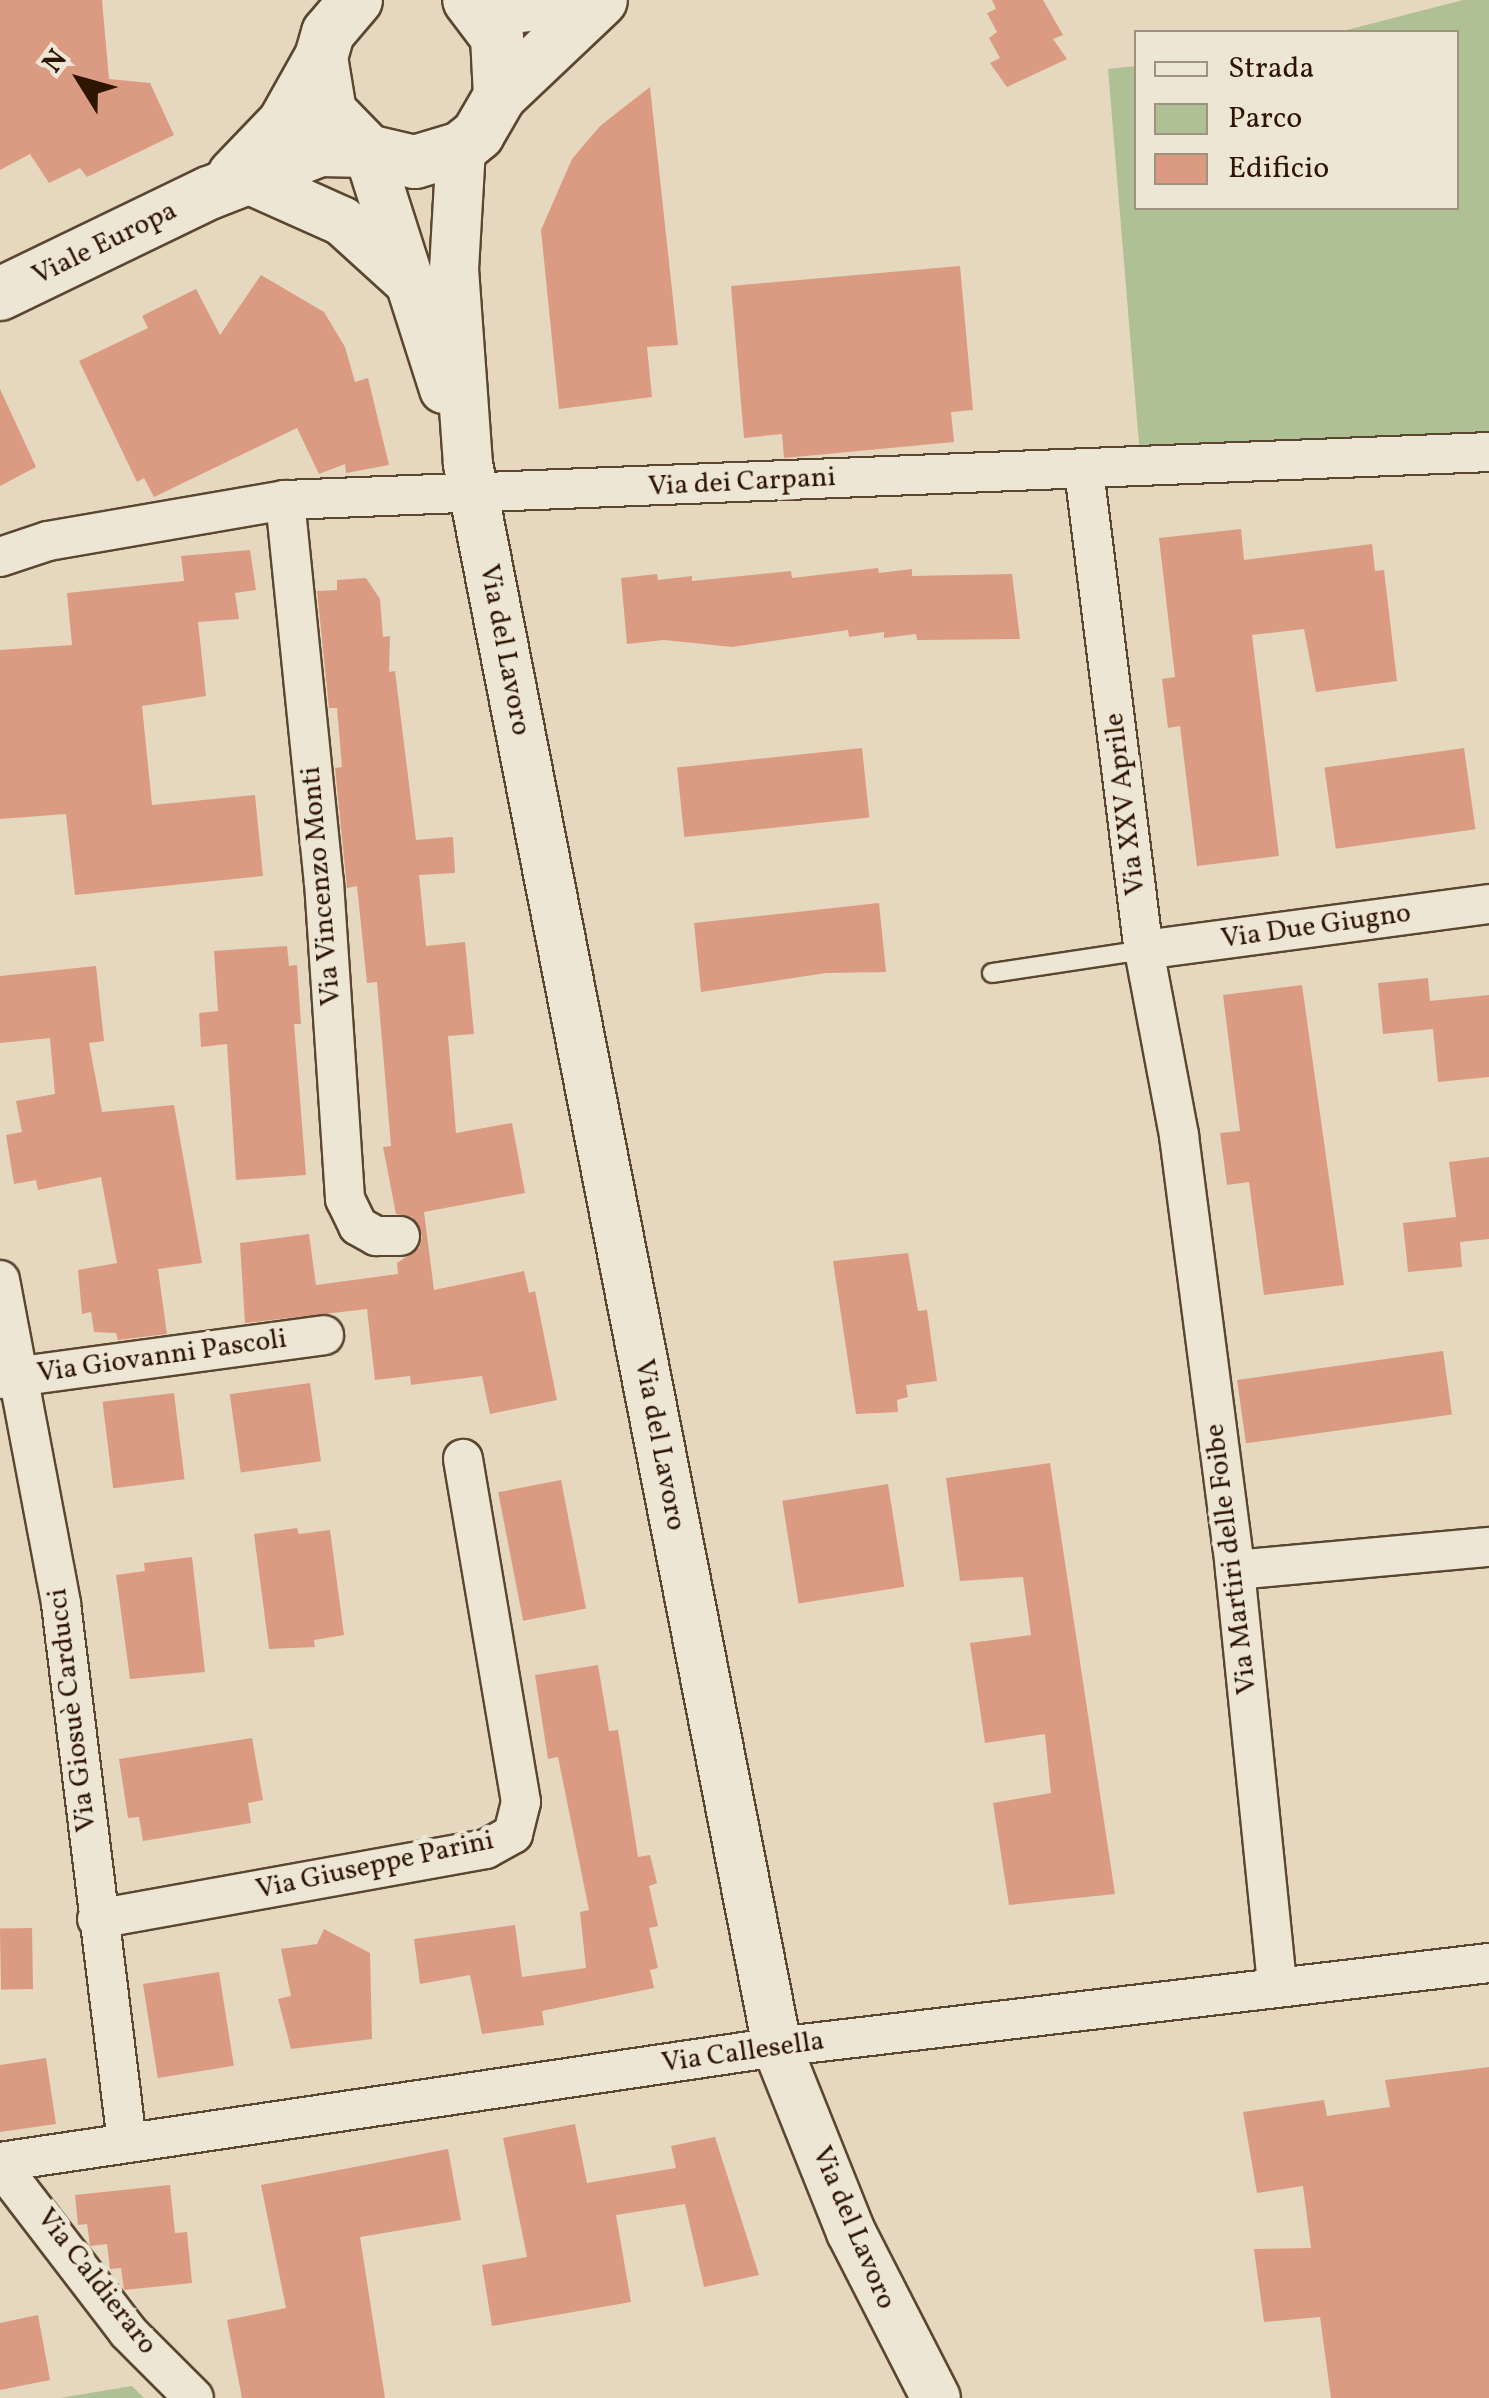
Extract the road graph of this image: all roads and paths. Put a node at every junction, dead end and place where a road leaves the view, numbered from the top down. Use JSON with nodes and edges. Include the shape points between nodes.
{"nodes":[{"id":1,"x":569,"y":0,"type":"edge"},
{"id":2,"x":601,"y":0,"type":"edge"},
{"id":3,"x":475,"y":5,"type":"edge"},
{"id":4,"x":341,"y":17,"type":"edge"},
{"id":5,"x":500,"y":96,"type":"junction"},
{"id":6,"x":460,"y":148,"type":"junction"},
{"id":7,"x":368,"y":151,"type":"junction"},
{"id":8,"x":228,"y":186,"type":"junction"},
{"id":9,"x":410,"y":284,"type":"junction"},
{"id":10,"x":0,"y":294,"type":"edge"},
{"id":11,"x":1489,"y":452,"type":"edge"},
{"id":12,"x":1084,"y":471,"type":"junction"},
{"id":13,"x":471,"y":480,"type":"junction"},
{"id":14,"x":285,"y":500,"type":"junction"},
{"id":15,"x":0,"y":557,"type":"edge"},
{"id":16,"x":1489,"y":904,"type":"edge"},
{"id":17,"x":1144,"y":950,"type":"junction"},
{"id":18,"x":992,"y":973,"type":"dead end"},
{"id":19,"x":1179,"y":1136,"type":"joint"},
{"id":20,"x":400,"y":1236,"type":"dead end"},
{"id":21,"x":0,"y":1280,"type":"edge"},
{"id":22,"x":324,"y":1336,"type":"dead end"},
{"id":23,"x":11,"y":1378,"type":"edge"},
{"id":24,"x":464,"y":1459,"type":"dead end"},
{"id":25,"x":1489,"y":1547,"type":"edge"},
{"id":26,"x":1234,"y":1570,"type":"junction"},
{"id":27,"x":97,"y":1919,"type":"junction"},
{"id":28,"x":1489,"y":1963,"type":"edge"},
{"id":29,"x":1277,"y":1984,"type":"junction"},
{"id":30,"x":777,"y":2047,"type":"junction"},
{"id":31,"x":128,"y":2142,"type":"junction"},
{"id":32,"x":0,"y":2163,"type":"edge"},
{"id":33,"x":194,"y":2398,"type":"edge"},
{"id":34,"x":936,"y":2398,"type":"edge"}],
"edges":[{"from":1,"to":3,"type":"main road"},
{"from":2,"to":5,"type":"main road"},
{"from":3,"to":5,"type":"main road","via":[[497,37]]},
{"from":4,"to":7,"type":"main road","via":[[330,112]]},
{"from":4,"to":8,"type":"main road","name":"Viale Europa","via":[[272,138]]},
{"from":5,"to":6,"type":"main road","via":[[478,134]]},
{"from":6,"to":7,"type":"main road","name":"Viale Europa","via":[[414,162]]},
{"from":6,"to":13,"type":"street","name":"Via del Lavoro","via":[[454,269]]},
{"from":7,"to":8,"type":"main road","name":"Viale Europa","via":[[320,150]]},
{"from":7,"to":9,"type":"street","name":"Via del Lavoro"},
{"from":8,"to":9,"type":"street","via":[[342,220]]},
{"from":8,"to":10,"type":"main road","name":"Viale Europa"},
{"from":9,"to":13,"type":"street","name":"Via del Lavoro"},
{"from":11,"to":12,"type":"street","name":"Via dei Carpani"},
{"from":12,"to":13,"type":"street","name":"Via dei Carpani"},
{"from":12,"to":17,"type":"street","name":"Via XXV Aprile"},
{"from":13,"to":14,"type":"street","name":"Via dei Carpani"},
{"from":13,"to":30,"type":"street","name":"Via del Lavoro"},
{"from":14,"to":15,"type":"street","name":"Via dei Carpani","via":[[48,540]]},
{"from":14,"to":20,"type":"street","name":"Via Vincenzo Monti","via":[[324,882],[345,1199],[358,1226]]},
{"from":16,"to":17,"type":"street","name":"Via Due Giugno"},
{"from":17,"to":18,"type":"lane"},
{"from":17,"to":19,"type":"street","name":"Via XXV Aprile"},
{"from":19,"to":26,"type":"street","name":"Via Martiri delle Foibe"},
{"from":21,"to":23,"type":"street","name":"Via Giosuè Carducci"},
{"from":22,"to":23,"type":"street","name":"Via Giovanni Pascoli"},
{"from":23,"to":27,"type":"street","name":"Via Giosuè Carducci","via":[[61,1604]]},
{"from":24,"to":27,"type":"street","name":"Via Giuseppe Parini","via":[[521,1802],[512,1834],[486,1850]]},
{"from":25,"to":26,"type":"street"},
{"from":26,"to":29,"type":"street","name":"Via Martiri delle Foibe"},
{"from":27,"to":31,"type":"street","name":"Via Giosuè Carducci"},
{"from":28,"to":29,"type":"street","name":"Via Callesella"},
{"from":29,"to":30,"type":"street","name":"Via Callesella"},
{"from":30,"to":31,"type":"street","name":"Via Callesella"},
{"from":30,"to":34,"type":"street","name":"Via del Lavoro","via":[[859,2250]]},
{"from":31,"to":32,"type":"street","name":"Via Callesella"},
{"from":32,"to":33,"type":"street","name":"Via Caldieraro","via":[[128,2332]]}]}
